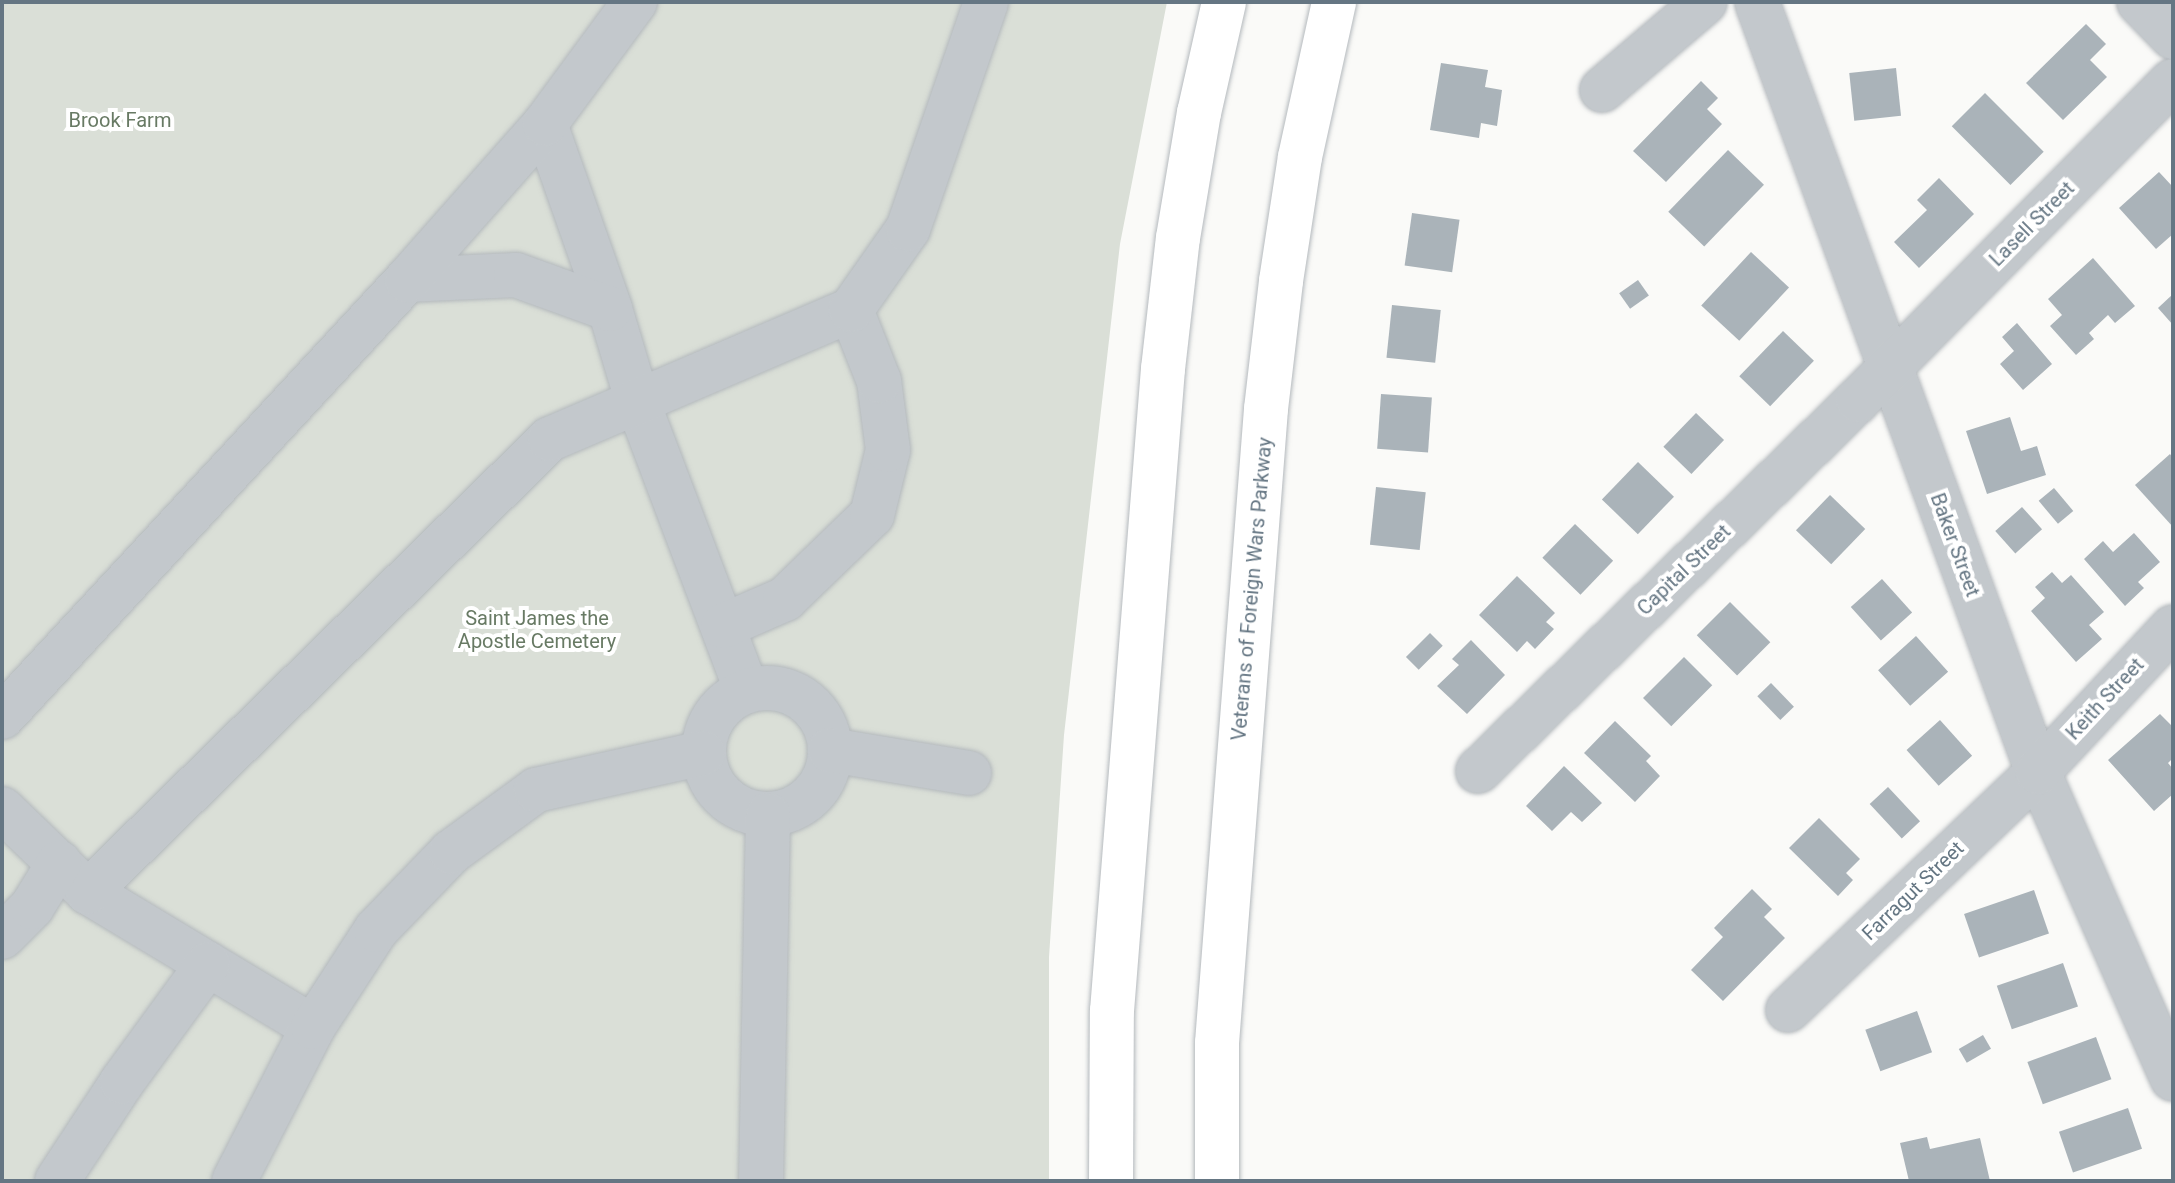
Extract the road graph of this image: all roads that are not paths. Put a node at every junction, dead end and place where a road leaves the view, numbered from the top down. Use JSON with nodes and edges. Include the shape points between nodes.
{"nodes":[{"id":1,"x":635,"y":2,"type":"edge"},
{"id":2,"x":986,"y":2,"type":"edge"},
{"id":3,"x":1224,"y":2,"type":"edge"},
{"id":4,"x":1334,"y":2,"type":"edge"},
{"id":5,"x":1705,"y":2,"type":"edge"},
{"id":6,"x":1757,"y":2,"type":"edge"},
{"id":7,"x":2139,"y":2,"type":"edge"},
{"id":8,"x":2173,"y":37,"type":"edge"},
{"id":9,"x":2173,"y":81,"type":"edge"},
{"id":10,"x":1602,"y":90,"type":"dead end"},
{"id":11,"x":545,"y":124,"type":"junction"},
{"id":12,"x":407,"y":280,"type":"junction"},
{"id":13,"x":610,"y":309,"type":"junction"},
{"id":14,"x":851,"y":310,"type":"junction"},
{"id":15,"x":1890,"y":368,"type":"junction"},
{"id":16,"x":638,"y":403,"type":"junction"},
{"id":17,"x":723,"y":626,"type":"junction"},
{"id":18,"x":2171,"y":632,"type":"edge"},
{"id":19,"x":747,"y":691,"type":"junction"},
{"id":20,"x":2,"y":717,"type":"edge"},
{"id":21,"x":830,"y":750,"type":"junction"},
{"id":22,"x":703,"y":753,"type":"junction"},
{"id":23,"x":1478,"y":771,"type":"dead end"},
{"id":24,"x":2038,"y":772,"type":"junction"},
{"id":25,"x":969,"y":773,"type":"dead end"},
{"id":26,"x":2,"y":809,"type":"edge"},
{"id":27,"x":768,"y":815,"type":"junction"},
{"id":28,"x":74,"y":877,"type":"junction"},
{"id":29,"x":2,"y":937,"type":"edge"},
{"id":30,"x":208,"y":964,"type":"junction"},
{"id":31,"x":1788,"y":1010,"type":"dead end"},
{"id":32,"x":313,"y":1027,"type":"junction"},
{"id":33,"x":2173,"y":1079,"type":"edge"},
{"id":34,"x":57,"y":1181,"type":"edge"},
{"id":35,"x":234,"y":1181,"type":"edge"},
{"id":36,"x":761,"y":1181,"type":"edge"},
{"id":37,"x":1111,"y":1181,"type":"edge"},
{"id":38,"x":1217,"y":1181,"type":"edge"}],
"edges":[{"from":1,"to":11,"type":"street"},
{"from":2,"to":14,"type":"street","via":[[908,229]]},
{"from":3,"to":37,"type":"highway","via":[[1183,213],[1163,369],[1112,1011]]},
{"from":4,"to":38,"type":"highway","name":"Veterans of Foreign Wars Parkway","via":[[1300,157],[1266,409],[1217,1043]]},
{"from":5,"to":10,"type":"street"},
{"from":6,"to":15,"type":"street","name":"Baker Street"},
{"from":7,"to":8,"type":"street"},
{"from":9,"to":15,"type":"street","name":"Lasell Street"},
{"from":11,"to":12,"type":"street"},
{"from":11,"to":13,"type":"street"},
{"from":12,"to":13,"type":"street","via":[[516,275]]},
{"from":12,"to":20,"type":"street"},
{"from":13,"to":16,"type":"street"},
{"from":14,"to":16,"type":"street"},
{"from":14,"to":17,"type":"street","via":[[879,381],[888,450],[872,515],[785,599]]},
{"from":15,"to":23,"type":"street","name":"Capital Street"},
{"from":15,"to":24,"type":"street","name":"Baker Street"},
{"from":16,"to":17,"type":"street"},
{"from":16,"to":28,"type":"street","via":[[550,439]]},
{"from":17,"to":19,"type":"street"},
{"from":18,"to":24,"type":"street","name":"Keith Street"},
{"from":19,"to":21,"type":"street","via":[[786,691],[804,700],[827,731]]},
{"from":19,"to":22,"type":"street","via":[[711,721]]},
{"from":21,"to":25,"type":"street"},
{"from":21,"to":27,"type":"street","via":[[819,787],[796,806]]},
{"from":22,"to":27,"type":"street","via":[[707,772],[731,803]]},
{"from":22,"to":32,"type":"street","via":[[536,790],[451,852],[376,930]]},
{"from":24,"to":31,"type":"street","name":"Farragut Street"},
{"from":24,"to":33,"type":"street","name":"Baker Street"},
{"from":26,"to":28,"type":"street"},
{"from":27,"to":36,"type":"street"},
{"from":28,"to":29,"type":"street"},
{"from":28,"to":30,"type":"street"},
{"from":30,"to":32,"type":"street"},
{"from":30,"to":34,"type":"street"},
{"from":32,"to":35,"type":"street"}]}
